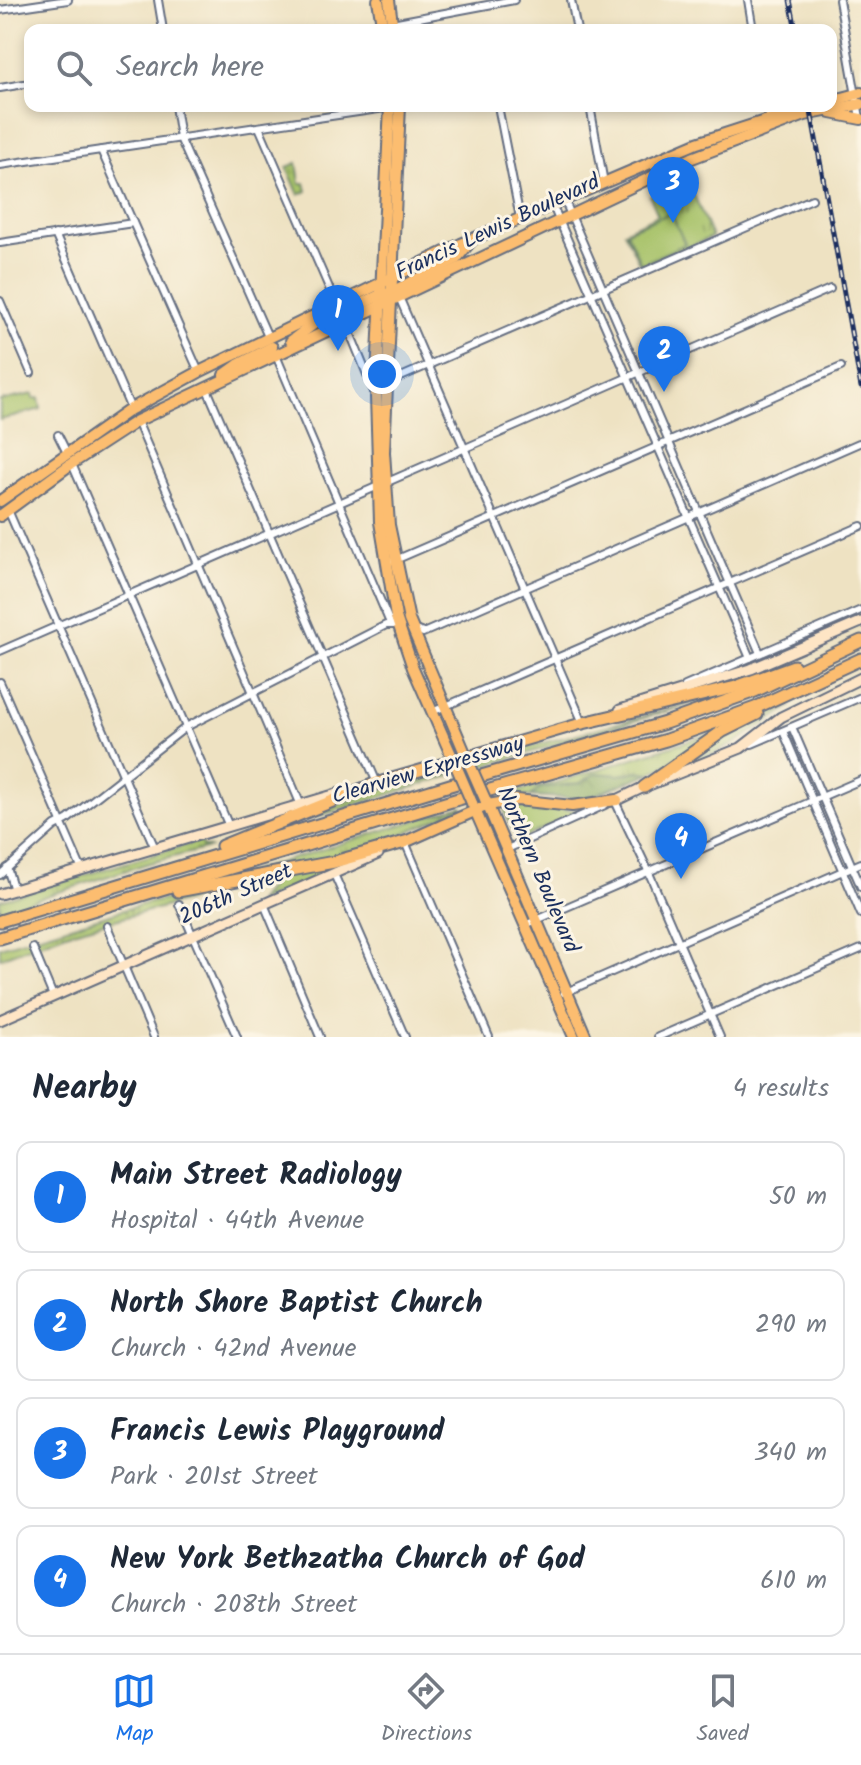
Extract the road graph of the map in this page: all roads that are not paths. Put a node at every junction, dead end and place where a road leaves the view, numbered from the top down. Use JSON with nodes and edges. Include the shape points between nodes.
{"nodes":[{"id":1,"x":68,"y":0,"type":"edge"},
{"id":2,"x":158,"y":0,"type":"edge"},
{"id":3,"x":378,"y":0,"type":"edge"},
{"id":4,"x":389,"y":0,"type":"edge"},
{"id":5,"x":514,"y":0,"type":"edge"},
{"id":6,"x":571,"y":0,"type":"edge"},
{"id":7,"x":748,"y":0,"type":"edge"},
{"id":8,"x":839,"y":0,"type":"edge"},
{"id":9,"x":0,"y":10,"type":"edge"},
{"id":10,"x":162,"y":24,"type":"edge"},
{"id":11,"x":385,"y":24,"type":"edge"},
{"id":12,"x":386,"y":24,"type":"edge"},
{"id":13,"x":404,"y":24,"type":"edge"},
{"id":14,"x":576,"y":24,"type":"edge"},
{"id":15,"x":752,"y":24,"type":"edge"},
{"id":16,"x":24,"y":84,"type":"edge"},
{"id":17,"x":0,"y":88,"type":"edge"},
{"id":18,"x":859,"y":99,"type":"edge"},
{"id":19,"x":837,"y":104,"type":"edge"},
{"id":20,"x":837,"y":110,"type":"edge"},
{"id":21,"x":176,"y":112,"type":"edge"},
{"id":22,"x":367,"y":112,"type":"edge"},
{"id":23,"x":396,"y":112,"type":"edge"},
{"id":24,"x":499,"y":112,"type":"edge"},
{"id":25,"x":591,"y":112,"type":"edge"},
{"id":26,"x":768,"y":112,"type":"edge"},
{"id":27,"x":813,"y":112,"type":"edge"},
{"id":28,"x":861,"y":120,"type":"edge"},
{"id":29,"x":259,"y":127,"type":"junction"},
{"id":30,"x":180,"y":138,"type":"junction"},
{"id":31,"x":101,"y":150,"type":"junction"},
{"id":32,"x":0,"y":165,"type":"edge"},
{"id":33,"x":604,"y":183,"type":"junction"},
{"id":34,"x":564,"y":199,"type":"junction"},
{"id":35,"x":812,"y":199,"type":"dead end"},
{"id":36,"x":552,"y":204,"type":"junction"},
{"id":37,"x":571,"y":215,"type":"junction"},
{"id":38,"x":520,"y":218,"type":"junction"},
{"id":39,"x":559,"y":221,"type":"junction"},
{"id":40,"x":133,"y":223,"type":"junction"},
{"id":41,"x":55,"y":234,"type":"junction"},
{"id":42,"x":0,"y":243,"type":"edge"},
{"id":43,"x":830,"y":289,"type":"dead end"},
{"id":44,"x":603,"y":291,"type":"junction"},
{"id":45,"x":388,"y":293,"type":"junction"},
{"id":46,"x":592,"y":296,"type":"junction"},
{"id":47,"x":0,"y":301,"type":"edge"},
{"id":48,"x":337,"y":306,"type":"junction"},
{"id":49,"x":4,"y":319,"type":"edge"},
{"id":50,"x":346,"y":323,"type":"junction"},
{"id":51,"x":319,"y":335,"type":"junction"},
{"id":52,"x":272,"y":348,"type":"junction"},
{"id":53,"x":429,"y":366,"type":"junction"},
{"id":54,"x":841,"y":367,"type":"dead end"},
{"id":55,"x":199,"y":372,"type":"junction"},
{"id":56,"x":638,"y":372,"type":"junction"},
{"id":57,"x":31,"y":373,"type":"dead end"},
{"id":58,"x":628,"y":376,"type":"junction"},
{"id":59,"x":387,"y":383,"type":"junction"},
{"id":60,"x":207,"y":389,"type":"junction"},
{"id":61,"x":376,"y":397,"type":"junction"},
{"id":62,"x":131,"y":409,"type":"junction"},
{"id":63,"x":137,"y":421,"type":"junction"},
{"id":64,"x":58,"y":435,"type":"dead end"},
{"id":65,"x":668,"y":442,"type":"junction"},
{"id":66,"x":859,"y":443,"type":"edge"},
{"id":67,"x":658,"y":446,"type":"junction"},
{"id":68,"x":465,"y":447,"type":"junction"},
{"id":69,"x":67,"y":453,"type":"junction"},
{"id":70,"x":71,"y":464,"type":"junction"},
{"id":71,"x":382,"y":483,"type":"junction"},
{"id":72,"x":1,"y":497,"type":"edge"},
{"id":73,"x":339,"y":502,"type":"junction"},
{"id":74,"x":699,"y":512,"type":"junction"},
{"id":75,"x":4,"y":513,"type":"edge"},
{"id":76,"x":689,"y":516,"type":"junction"},
{"id":77,"x":495,"y":517,"type":"junction"},
{"id":78,"x":861,"y":526,"type":"edge"},
{"id":79,"x":268,"y":533,"type":"junction"},
{"id":80,"x":391,"y":562,"type":"junction"},
{"id":81,"x":198,"y":564,"type":"junction"},
{"id":82,"x":730,"y":582,"type":"junction"},
{"id":83,"x":719,"y":587,"type":"junction"},
{"id":84,"x":526,"y":588,"type":"junction"},
{"id":85,"x":128,"y":595,"type":"junction"},
{"id":86,"x":398,"y":606,"type":"junction"},
{"id":87,"x":861,"y":610,"type":"edge"},
{"id":88,"x":861,"y":622,"type":"edge"},
{"id":89,"x":395,"y":624,"type":"junction"},
{"id":90,"x":58,"y":625,"type":"junction"},
{"id":91,"x":413,"y":629,"type":"junction"},
{"id":92,"x":861,"y":640,"type":"edge"},
{"id":93,"x":0,"y":651,"type":"edge"},
{"id":94,"x":760,"y":653,"type":"junction"},
{"id":95,"x":322,"y":656,"type":"junction"},
{"id":96,"x":556,"y":658,"type":"junction"},
{"id":97,"x":750,"y":658,"type":"junction"},
{"id":98,"x":861,"y":659,"type":"edge"},
{"id":99,"x":861,"y":678,"type":"edge"},
{"id":100,"x":0,"y":682,"type":"edge"},
{"id":101,"x":254,"y":691,"type":"junction"},
{"id":102,"x":674,"y":691,"type":"junction"},
{"id":103,"x":861,"y":697,"type":"edge"},
{"id":104,"x":445,"y":706,"type":"junction"},
{"id":105,"x":432,"y":712,"type":"junction"},
{"id":106,"x":583,"y":723,"type":"junction"},
{"id":107,"x":186,"y":727,"type":"junction"},
{"id":108,"x":792,"y":727,"type":"junction"},
{"id":109,"x":783,"y":731,"type":"junction"},
{"id":110,"x":741,"y":748,"type":"junction"},
{"id":111,"x":461,"y":761,"type":"junction"},
{"id":112,"x":123,"y":774,"type":"junction"},
{"id":113,"x":861,"y":780,"type":"edge"},
{"id":114,"x":377,"y":783,"type":"junction"},
{"id":115,"x":644,"y":787,"type":"junction"},
{"id":116,"x":822,"y":797,"type":"junction"},
{"id":117,"x":617,"y":800,"type":"junction"},
{"id":118,"x":813,"y":801,"type":"junction"},
{"id":119,"x":487,"y":802,"type":"junction"},
{"id":120,"x":300,"y":803,"type":"junction"},
{"id":121,"x":474,"y":807,"type":"junction"},
{"id":122,"x":61,"y":823,"type":"junction"},
{"id":123,"x":228,"y":824,"type":"junction"},
{"id":124,"x":405,"y":842,"type":"junction"},
{"id":125,"x":154,"y":846,"type":"junction"},
{"id":126,"x":506,"y":849,"type":"junction"},
{"id":127,"x":495,"y":855,"type":"junction"},
{"id":128,"x":861,"y":863,"type":"edge"},
{"id":129,"x":852,"y":867,"type":"junction"},
{"id":130,"x":7,"y":868,"type":"junction"},
{"id":131,"x":82,"y":870,"type":"junction"},
{"id":132,"x":649,"y":871,"type":"junction"},
{"id":133,"x":843,"y":871,"type":"junction"},
{"id":134,"x":158,"y":872,"type":"junction"},
{"id":135,"x":334,"y":874,"type":"junction"},
{"id":136,"x":0,"y":875,"type":"edge"},
{"id":137,"x":861,"y":887,"type":"edge"},
{"id":138,"x":14,"y":890,"type":"junction"},
{"id":139,"x":0,"y":894,"type":"edge"},
{"id":140,"x":179,"y":904,"type":"dead end"},
{"id":141,"x":264,"y":904,"type":"junction"},
{"id":142,"x":96,"y":910,"type":"junction"},
{"id":143,"x":861,"y":914,"type":"edge"},
{"id":144,"x":0,"y":921,"type":"edge"},
{"id":145,"x":537,"y":921,"type":"junction"},
{"id":146,"x":525,"y":925,"type":"junction"},
{"id":147,"x":107,"y":926,"type":"dead end"},
{"id":148,"x":193,"y":936,"type":"junction"},
{"id":149,"x":0,"y":938,"type":"edge"},
{"id":150,"x":678,"y":942,"type":"junction"},
{"id":151,"x":33,"y":948,"type":"dead end"},
{"id":152,"x":861,"y":949,"type":"edge"},
{"id":153,"x":123,"y":966,"type":"junction"},
{"id":154,"x":561,"y":994,"type":"junction"},
{"id":155,"x":53,"y":996,"type":"junction"},
{"id":156,"x":710,"y":1014,"type":"junction"},
{"id":157,"x":0,"y":1020,"type":"edge"},
{"id":158,"x":575,"y":1034,"type":"edge"},
{"id":159,"x":154,"y":1037,"type":"edge"},
{"id":160,"x":237,"y":1037,"type":"edge"},
{"id":161,"x":320,"y":1037,"type":"edge"},
{"id":162,"x":405,"y":1037,"type":"edge"},
{"id":163,"x":489,"y":1037,"type":"edge"},
{"id":164,"x":658,"y":1037,"type":"edge"},
{"id":165,"x":720,"y":1037,"type":"edge"}],
"edges":[{"from":1,"to":9,"type":"street"},
{"from":2,"to":10,"type":"street"},
{"from":3,"to":11,"type":"main road"},
{"from":4,"to":12,"type":"main road"},
{"from":5,"to":13,"type":"street"},
{"from":6,"to":14,"type":"street"},
{"from":7,"to":15,"type":"street"},
{"from":8,"to":18,"type":"street"},
{"from":16,"to":17,"type":"street"},
{"from":18,"to":19,"type":"main road","name":"Francis Lewis Boulevard"},
{"from":18,"to":28,"type":"street"},
{"from":20,"to":28,"type":"main road"},
{"from":21,"to":30,"type":"street"},
{"from":22,"to":29,"type":"street"},
{"from":23,"to":45,"type":"main road","name":"Northern Boulevard"},
{"from":24,"to":38,"type":"street"},
{"from":25,"to":33,"type":"street"},
{"from":26,"to":33,"type":"main road","name":"Francis Lewis Boulevard"},
{"from":27,"to":37,"type":"main road","name":"Francis Lewis Boulevard","via":[[692,158]]},
{"from":29,"to":30,"type":"street"},
{"from":29,"to":48,"type":"street"},
{"from":30,"to":31,"type":"street"},
{"from":30,"to":52,"type":"street"},
{"from":31,"to":32,"type":"street"},
{"from":31,"to":40,"type":"street"},
{"from":33,"to":34,"type":"main road","name":"Francis Lewis Boulevard"},
{"from":34,"to":36,"type":"main road","name":"Francis Lewis Boulevard"},
{"from":34,"to":37,"type":"street"},
{"from":35,"to":44,"type":"street"},
{"from":36,"to":38,"type":"main road","name":"Francis Lewis Boulevard"},
{"from":36,"to":39,"type":"street"},
{"from":37,"to":39,"type":"main road","name":"Francis Lewis Boulevard"},
{"from":37,"to":44,"type":"street"},
{"from":38,"to":45,"type":"main road","name":"Francis Lewis Boulevard","via":[[472,239]]},
{"from":39,"to":45,"type":"main road","name":"Francis Lewis Boulevard"},
{"from":39,"to":46,"type":"street"},
{"from":40,"to":41,"type":"street"},
{"from":40,"to":55,"type":"street"},
{"from":41,"to":42,"type":"street"},
{"from":41,"to":62,"type":"street"},
{"from":43,"to":56,"type":"street"},
{"from":44,"to":46,"type":"street"},
{"from":44,"to":56,"type":"street"},
{"from":45,"to":48,"type":"main road","name":"Francis Lewis Boulevard"},
{"from":45,"to":50,"type":"main road","name":"Francis Lewis Boulevard"},
{"from":45,"to":51,"type":"main road","via":[[337,316]]},
{"from":45,"to":53,"type":"street"},
{"from":45,"to":59,"type":"main road","name":"Northern Boulevard"},
{"from":45,"to":61,"type":"main road","name":"Northern Boulevard"},
{"from":46,"to":53,"type":"street"},
{"from":46,"to":58,"type":"street"},
{"from":47,"to":49,"type":"street"},
{"from":48,"to":52,"type":"main road","name":"Francis Lewis Boulevard"},
{"from":49,"to":57,"type":"street"},
{"from":50,"to":51,"type":"main road","name":"Francis Lewis Boulevard"},
{"from":50,"to":61,"type":"street"},
{"from":51,"to":52,"type":"main road","name":"Francis Lewis Boulevard"},
{"from":52,"to":55,"type":"main road","name":"Francis Lewis Boulevard"},
{"from":52,"to":60,"type":"main road","name":"Francis Lewis Boulevard"},
{"from":52,"to":73,"type":"street"},
{"from":53,"to":59,"type":"street"},
{"from":53,"to":68,"type":"street"},
{"from":54,"to":65,"type":"street"},
{"from":55,"to":62,"type":"main road","name":"Francis Lewis Boulevard"},
{"from":56,"to":58,"type":"street"},
{"from":56,"to":65,"type":"street"},
{"from":58,"to":67,"type":"street"},
{"from":58,"to":68,"type":"street"},
{"from":59,"to":71,"type":"main road","name":"Northern Boulevard"},
{"from":60,"to":63,"type":"main road","name":"Francis Lewis Boulevard"},
{"from":60,"to":79,"type":"street"},
{"from":61,"to":71,"type":"main road","name":"Northern Boulevard"},
{"from":62,"to":69,"type":"main road","name":"Francis Lewis Boulevard"},
{"from":63,"to":70,"type":"main road","name":"Francis Lewis Boulevard"},
{"from":63,"to":81,"type":"street"},
{"from":64,"to":69,"type":"street"},
{"from":65,"to":67,"type":"street"},
{"from":65,"to":74,"type":"street"},
{"from":66,"to":74,"type":"street"},
{"from":67,"to":76,"type":"street"},
{"from":67,"to":77,"type":"street"},
{"from":68,"to":71,"type":"street"},
{"from":68,"to":77,"type":"street"},
{"from":69,"to":70,"type":"street"},
{"from":69,"to":72,"type":"main road","name":"Francis Lewis Boulevard"},
{"from":70,"to":75,"type":"main road","name":"Francis Lewis Boulevard"},
{"from":70,"to":85,"type":"street"},
{"from":71,"to":73,"type":"street"},
{"from":71,"to":80,"type":"main road","name":"Northern Boulevard"},
{"from":71,"to":80,"type":"main road","name":"Northern Boulevard"},
{"from":73,"to":79,"type":"street"},
{"from":73,"to":89,"type":"street"},
{"from":74,"to":76,"type":"street"},
{"from":74,"to":82,"type":"street"},
{"from":75,"to":90,"type":"street"},
{"from":76,"to":83,"type":"street"},
{"from":76,"to":84,"type":"street"},
{"from":77,"to":80,"type":"street"},
{"from":77,"to":84,"type":"street"},
{"from":78,"to":82,"type":"street"},
{"from":79,"to":81,"type":"street"},
{"from":79,"to":95,"type":"street"},
{"from":80,"to":86,"type":"main road","name":"Northern Boulevard"},
{"from":81,"to":85,"type":"street"},
{"from":81,"to":101,"type":"street"},
{"from":82,"to":83,"type":"street"},
{"from":82,"to":94,"type":"street"},
{"from":83,"to":96,"type":"street"},
{"from":83,"to":97,"type":"street"},
{"from":84,"to":91,"type":"street","via":[[423,633]]},
{"from":84,"to":96,"type":"street"},
{"from":85,"to":90,"type":"street"},
{"from":85,"to":107,"type":"street"},
{"from":86,"to":89,"type":"main road","name":"Northern Boulevard"},
{"from":86,"to":91,"type":"main road","name":"Northern Boulevard"},
{"from":87,"to":94,"type":"street"},
{"from":88,"to":102,"type":"street","via":[[751,669]]},
{"from":89,"to":91,"type":"street"},
{"from":89,"to":95,"type":"street"},
{"from":89,"to":105,"type":"main road","name":"Northern Boulevard"},
{"from":90,"to":93,"type":"street"},
{"from":90,"to":112,"type":"street"},
{"from":91,"to":104,"type":"main road","name":"Northern Boulevard"},
{"from":92,"to":106,"type":"highway","via":[[736,687]]},
{"from":92,"to":134,"type":"highway","name":"Clearview Expressway","via":[[755,691],[665,723]]},
{"from":94,"to":97,"type":"street"},
{"from":95,"to":101,"type":"street"},
{"from":95,"to":114,"type":"street"},
{"from":96,"to":104,"type":"street"},
{"from":96,"to":106,"type":"street"},
{"from":97,"to":102,"type":"street","name":"Clearview Expressway"},
{"from":98,"to":115,"type":"highway","via":[[723,731]]},
{"from":98,"to":142,"type":"highway","name":"Clearview Expressway","via":[[755,708],[666,740]]},
{"from":99,"to":110,"type":"street","via":[[781,717]]},
{"from":100,"to":122,"type":"street"},
{"from":101,"to":107,"type":"street"},
{"from":101,"to":120,"type":"street"},
{"from":102,"to":106,"type":"street","name":"Clearview Expressway"},
{"from":103,"to":108,"type":"street"},
{"from":104,"to":105,"type":"street"},
{"from":104,"to":111,"type":"main road","name":"Northern Boulevard"},
{"from":105,"to":111,"type":"main road","name":"Northern Boulevard"},
{"from":106,"to":111,"type":"main road","name":"Clearview Expressway"},
{"from":107,"to":112,"type":"street"},
{"from":107,"to":123,"type":"street"},
{"from":108,"to":109,"type":"street"},
{"from":108,"to":116,"type":"street"},
{"from":109,"to":110,"type":"street"},
{"from":109,"to":118,"type":"street"},
{"from":110,"to":115,"type":"street"},
{"from":111,"to":114,"type":"main road"},
{"from":111,"to":119,"type":"main road","name":"Northern Boulevard","bridge":true},
{"from":111,"to":121,"type":"main road","name":"Northern Boulevard","bridge":true},
{"from":112,"to":122,"type":"street"},
{"from":112,"to":125,"type":"street"},
{"from":113,"to":116,"type":"street"},
{"from":114,"to":120,"type":"street","name":"Clearview Expressway"},
{"from":114,"to":134,"type":"highway"},
{"from":115,"to":117,"type":"street"},
{"from":116,"to":118,"type":"street"},
{"from":116,"to":129,"type":"street"},
{"from":117,"to":119,"type":"main road","name":"206th Street","via":[[572,806]]},
{"from":117,"to":126,"type":"street"},
{"from":117,"to":132,"type":"street"},
{"from":118,"to":132,"type":"street"},
{"from":118,"to":133,"type":"street"},
{"from":119,"to":121,"type":"main road","name":"206th Street"},
{"from":119,"to":126,"type":"main road","name":"Northern Boulevard"},
{"from":120,"to":123,"type":"street","name":"Clearview Expressway"},
{"from":121,"to":124,"type":"main road","name":"206th Street"},
{"from":121,"to":127,"type":"main road","name":"Northern Boulevard"},
{"from":122,"to":130,"type":"street"},
{"from":122,"to":131,"type":"street"},
{"from":123,"to":125,"type":"street","name":"Clearview Expressway"},
{"from":124,"to":135,"type":"street","name":"206th Street"},
{"from":124,"to":142,"type":"highway","via":[[334,862]]},
{"from":124,"to":163,"type":"street"},
{"from":125,"to":131,"type":"street","name":"Clearview Expressway"},
{"from":126,"to":127,"type":"street"},
{"from":126,"to":145,"type":"main road","name":"Northern Boulevard"},
{"from":127,"to":146,"type":"main road","name":"Northern Boulevard"},
{"from":128,"to":129,"type":"street"},
{"from":129,"to":133,"type":"street"},
{"from":129,"to":137,"type":"street"},
{"from":130,"to":136,"type":"street"},
{"from":130,"to":138,"type":"street"},
{"from":131,"to":138,"type":"street","name":"Clearview Expressway"},
{"from":132,"to":145,"type":"street"},
{"from":132,"to":150,"type":"street"},
{"from":133,"to":143,"type":"street"},
{"from":133,"to":150,"type":"street"},
{"from":134,"to":144,"type":"highway","name":"Clearview Expressway"},
{"from":135,"to":141,"type":"street","name":"206th Street"},
{"from":135,"to":162,"type":"street"},
{"from":138,"to":139,"type":"street","name":"Clearview Expressway"},
{"from":140,"to":148,"type":"street"},
{"from":141,"to":148,"type":"street","name":"206th Street"},
{"from":141,"to":161,"type":"street"},
{"from":142,"to":149,"type":"highway","name":"Clearview Expressway"},
{"from":145,"to":146,"type":"street"},
{"from":145,"to":154,"type":"main road","name":"Northern Boulevard"},
{"from":146,"to":154,"type":"main road","name":"Northern Boulevard"},
{"from":147,"to":153,"type":"street"},
{"from":148,"to":153,"type":"street","name":"206th Street"},
{"from":148,"to":160,"type":"street"},
{"from":150,"to":154,"type":"street"},
{"from":150,"to":156,"type":"street"},
{"from":151,"to":155,"type":"street"},
{"from":152,"to":156,"type":"street"},
{"from":153,"to":155,"type":"street","name":"206th Street"},
{"from":153,"to":159,"type":"street"},
{"from":154,"to":158,"type":"main road","name":"Northern Boulevard"},
{"from":155,"to":157,"type":"street","name":"206th Street"},
{"from":156,"to":164,"type":"street"},
{"from":156,"to":165,"type":"street"}]}
